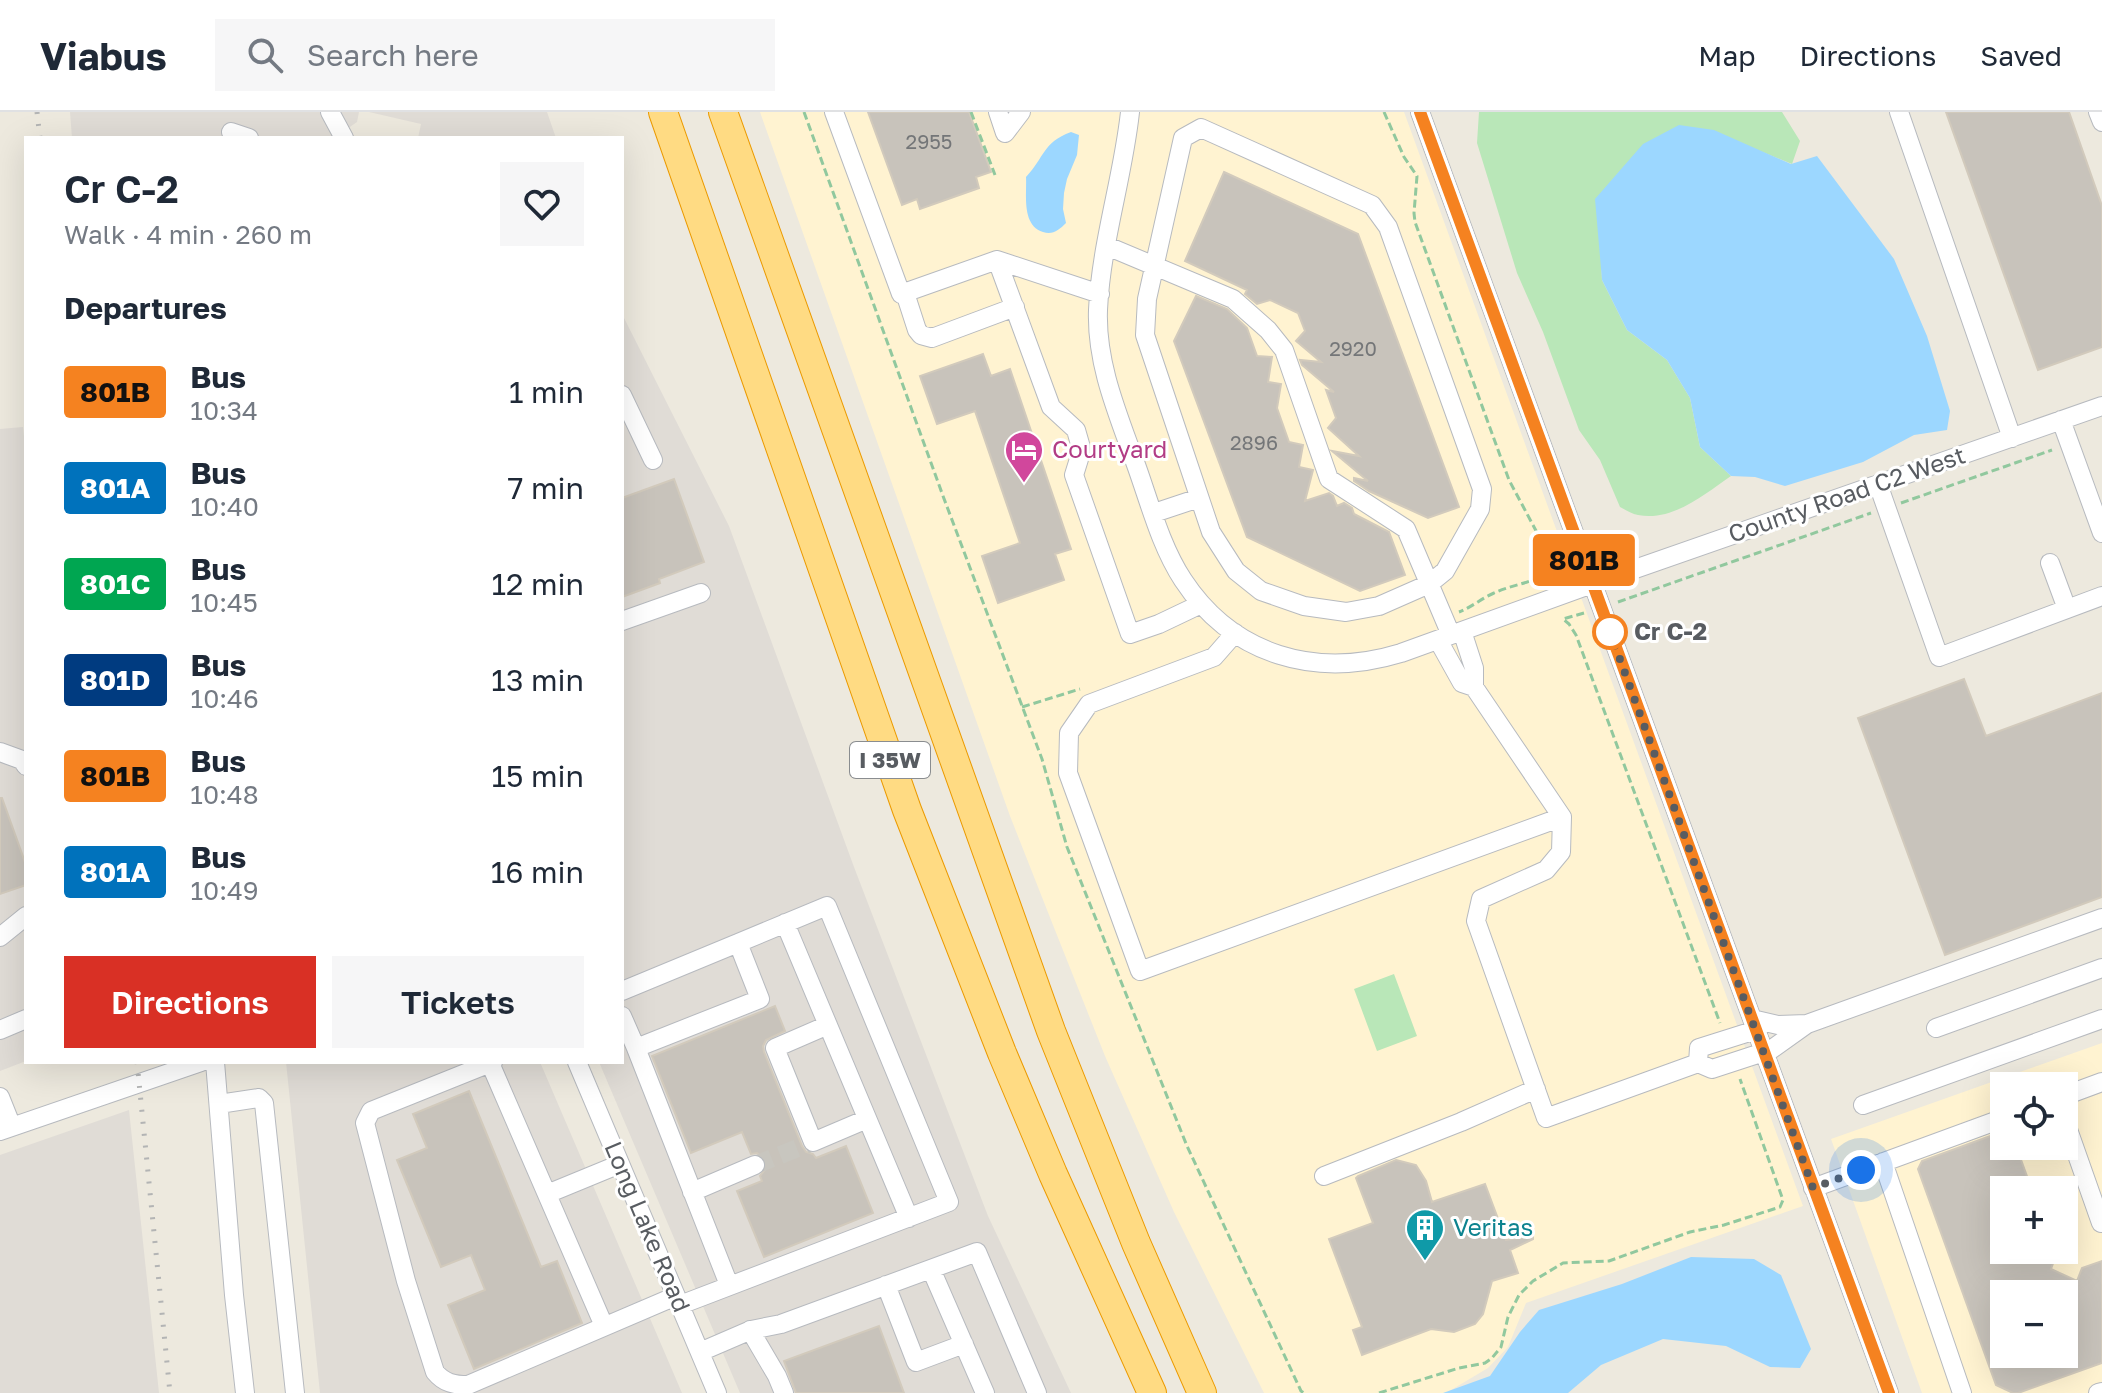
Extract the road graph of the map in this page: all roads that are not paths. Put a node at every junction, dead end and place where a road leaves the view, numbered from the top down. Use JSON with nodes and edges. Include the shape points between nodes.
{"nodes":[{"id":1,"x":330,"y":112,"type":"edge"},
{"id":2,"x":663,"y":112,"type":"edge"},
{"id":3,"x":723,"y":112,"type":"edge"},
{"id":4,"x":834,"y":112,"type":"edge"},
{"id":5,"x":998,"y":112,"type":"edge"},
{"id":6,"x":1021,"y":112,"type":"edge"},
{"id":7,"x":1130,"y":112,"type":"edge"},
{"id":8,"x":1420,"y":112,"type":"edge"},
{"id":9,"x":1899,"y":112,"type":"edge"},
{"id":10,"x":2098,"y":112,"type":"edge"},
{"id":11,"x":2102,"y":122,"type":"edge"},
{"id":12,"x":231,"y":132,"type":"dead end"},
{"id":13,"x":243,"y":136,"type":"edge"},
{"id":14,"x":343,"y":136,"type":"edge"},
{"id":15,"x":1107,"y":246,"type":"junction"},
{"id":16,"x":997,"y":260,"type":"junction"},
{"id":17,"x":1154,"y":264,"type":"junction"},
{"id":18,"x":905,"y":293,"type":"junction"},
{"id":19,"x":1100,"y":294,"type":"junction"},
{"id":20,"x":1015,"y":307,"type":"junction"},
{"id":21,"x":624,"y":399,"type":"edge"},
{"id":22,"x":2102,"y":406,"type":"edge"},
{"id":23,"x":2061,"y":420,"type":"junction"},
{"id":24,"x":2012,"y":438,"type":"junction"},
{"id":25,"x":653,"y":460,"type":"dead end"},
{"id":26,"x":1878,"y":484,"type":"junction"},
{"id":27,"x":1199,"y":498,"type":"junction"},
{"id":28,"x":1154,"y":513,"type":"junction"},
{"id":29,"x":2102,"y":533,"type":"edge"},
{"id":30,"x":2050,"y":563,"type":"dead end"},
{"id":31,"x":1429,"y":584,"type":"junction"},
{"id":32,"x":1592,"y":584,"type":"junction"},
{"id":33,"x":701,"y":593,"type":"dead end"},
{"id":34,"x":2102,"y":596,"type":"edge"},
{"id":35,"x":1201,"y":604,"type":"junction"},
{"id":36,"x":2067,"y":609,"type":"junction"},
{"id":37,"x":624,"y":620,"type":"edge"},
{"id":38,"x":1449,"y":631,"type":"junction"},
{"id":39,"x":1235,"y":633,"type":"junction"},
{"id":40,"x":1474,"y":687,"type":"junction"},
{"id":41,"x":0,"y":752,"type":"edge"},
{"id":42,"x":24,"y":763,"type":"edge"},
{"id":43,"x":1562,"y":817,"type":"junction"},
{"id":44,"x":24,"y":918,"type":"edge"},
{"id":45,"x":2102,"y":918,"type":"edge"},
{"id":46,"x":785,"y":923,"type":"junction"},
{"id":47,"x":0,"y":937,"type":"edge"},
{"id":48,"x":738,"y":943,"type":"junction"},
{"id":49,"x":2102,"y":968,"type":"edge"},
{"id":50,"x":624,"y":990,"type":"edge"},
{"id":51,"x":2102,"y":1019,"type":"edge"},
{"id":52,"x":24,"y":1020,"type":"edge"},
{"id":53,"x":624,"y":1021,"type":"edge"},
{"id":54,"x":1754,"y":1024,"type":"junction"},
{"id":55,"x":1807,"y":1024,"type":"junction"},
{"id":56,"x":828,"y":1025,"type":"junction"},
{"id":57,"x":1936,"y":1028,"type":"dead end"},
{"id":58,"x":0,"y":1030,"type":"edge"},
{"id":59,"x":636,"y":1048,"type":"junction"},
{"id":60,"x":1764,"y":1053,"type":"junction"},
{"id":61,"x":1698,"y":1063,"type":"junction"},
{"id":62,"x":195,"y":1064,"type":"edge"},
{"id":63,"x":215,"y":1064,"type":"edge"},
{"id":64,"x":488,"y":1064,"type":"edge"},
{"id":65,"x":491,"y":1064,"type":"edge"},
{"id":66,"x":578,"y":1064,"type":"edge"},
{"id":67,"x":2102,"y":1082,"type":"edge"},
{"id":68,"x":1536,"y":1089,"type":"junction"},
{"id":69,"x":2078,"y":1091,"type":"edge"},
{"id":70,"x":0,"y":1097,"type":"edge"},
{"id":71,"x":219,"y":1104,"type":"junction"},
{"id":72,"x":1863,"y":1105,"type":"dead end"},
{"id":73,"x":867,"y":1119,"type":"junction"},
{"id":74,"x":1990,"y":1123,"type":"edge"},
{"id":75,"x":6,"y":1129,"type":"edge"},
{"id":76,"x":2078,"y":1158,"type":"edge"},
{"id":77,"x":1883,"y":1162,"type":"junction"},
{"id":78,"x":620,"y":1164,"type":"junction"},
{"id":79,"x":755,"y":1165,"type":"tunnel mouth"},
{"id":80,"x":1324,"y":1176,"type":"dead end"},
{"id":81,"x":1813,"y":1188,"type":"junction"},
{"id":82,"x":692,"y":1192,"type":"junction"},
{"id":83,"x":547,"y":1194,"type":"junction"},
{"id":84,"x":909,"y":1218,"type":"junction"},
{"id":85,"x":2101,"y":1223,"type":"edge"},
{"id":86,"x":931,"y":1269,"type":"junction"},
{"id":87,"x":729,"y":1285,"type":"junction"},
{"id":88,"x":886,"y":1285,"type":"junction"},
{"id":89,"x":678,"y":1301,"type":"junction"},
{"id":90,"x":604,"y":1326,"type":"junction"},
{"id":91,"x":750,"y":1330,"type":"junction"},
{"id":92,"x":964,"y":1344,"type":"junction"},
{"id":93,"x":700,"y":1352,"type":"junction"},
{"id":94,"x":245,"y":1393,"type":"edge"},
{"id":95,"x":295,"y":1393,"type":"edge"},
{"id":96,"x":717,"y":1393,"type":"edge"},
{"id":97,"x":784,"y":1393,"type":"edge"},
{"id":98,"x":985,"y":1393,"type":"edge"},
{"id":99,"x":1037,"y":1393,"type":"edge"},
{"id":100,"x":1152,"y":1393,"type":"edge"},
{"id":101,"x":1202,"y":1393,"type":"edge"},
{"id":102,"x":1889,"y":1393,"type":"edge"},
{"id":103,"x":1962,"y":1393,"type":"edge"}],
"edges":[{"from":1,"to":14,"type":"street"},
{"from":2,"to":100,"type":"highway","number":"I 35W","via":[[923,851],[1042,1147]]},
{"from":3,"to":101,"type":"highway","number":"I 35W","via":[[1051,1031]]},
{"from":4,"to":18,"type":"street","via":[[901,294]]},
{"from":5,"to":6,"type":"street","via":[[1005,133]]},
{"from":7,"to":15,"type":"street","name":"County Road C2 West"},
{"from":8,"to":32,"type":"street"},
{"from":9,"to":24,"type":"street"},
{"from":10,"to":11,"type":"street"},
{"from":12,"to":13,"type":"street"},
{"from":15,"to":17,"type":"street"},
{"from":15,"to":19,"type":"street","name":"County Road C2 West"},
{"from":16,"to":18,"type":"street"},
{"from":16,"to":19,"type":"street"},
{"from":16,"to":20,"type":"street"},
{"from":17,"to":27,"type":"street","via":[[1145,335]]},
{"from":17,"to":31,"type":"street","via":[[1233,299],[1268,330],[1284,350],[1329,479],[1406,529]]},
{"from":17,"to":31,"type":"street","via":[[1183,138],[1201,128],[1372,205],[1388,227],[1482,489],[1473,522],[1445,571]]},
{"from":18,"to":20,"type":"street","via":[[917,330],[932,338]]},
{"from":19,"to":28,"type":"street","name":"County Road C2 West","via":[[1104,372]]},
{"from":20,"to":35,"type":"street","via":[[1051,407],[1076,430],[1080,444],[1074,475],[1130,634]]},
{"from":21,"to":25,"type":"street"},
{"from":22,"to":23,"type":"street","name":"County Road C2 West"},
{"from":23,"to":24,"type":"street","name":"County Road C2 West"},
{"from":23,"to":29,"type":"street"},
{"from":24,"to":26,"type":"street","name":"County Road C2 West"},
{"from":26,"to":32,"type":"street","name":"County Road C2 West"},
{"from":26,"to":36,"type":"street","via":[[1939,657]]},
{"from":27,"to":28,"type":"street"},
{"from":27,"to":31,"type":"street","via":[[1211,532],[1236,571],[1261,591],[1304,606],[1346,612],[1379,606]]},
{"from":28,"to":35,"type":"street","name":"County Road C2 West","via":[[1182,579]]},
{"from":30,"to":36,"type":"street"},
{"from":31,"to":38,"type":"street"},
{"from":32,"to":38,"type":"street","name":"County Road C2 West"},
{"from":32,"to":54,"type":"street"},
{"from":33,"to":37,"type":"street"},
{"from":34,"to":36,"type":"street"},
{"from":35,"to":39,"type":"street","name":"County Road C2 West"},
{"from":38,"to":39,"type":"street","name":"County Road C2 West","via":[[1376,661],[1351,664],[1297,660]]},
{"from":38,"to":40,"type":"street","via":[[1474,668]]},
{"from":38,"to":40,"type":"street","via":[[1462,683]]},
{"from":39,"to":43,"type":"street","via":[[1214,657],[1089,704],[1069,733],[1068,773],[1140,971]]},
{"from":40,"to":43,"type":"street"},
{"from":41,"to":42,"type":"street"},
{"from":43,"to":68,"type":"street","via":[[1561,852],[1546,870],[1481,899],[1476,921]]},
{"from":44,"to":47,"type":"street"},
{"from":45,"to":55,"type":"street"},
{"from":46,"to":48,"type":"street"},
{"from":46,"to":56,"type":"street"},
{"from":46,"to":84,"type":"street","via":[[827,906],[949,1202]]},
{"from":48,"to":50,"type":"street"},
{"from":48,"to":59,"type":"street","via":[[760,999]]},
{"from":49,"to":57,"type":"street"},
{"from":51,"to":72,"type":"street"},
{"from":52,"to":58,"type":"street"},
{"from":53,"to":59,"type":"street"},
{"from":54,"to":55,"type":"street"},
{"from":54,"to":60,"type":"street"},
{"from":54,"to":61,"type":"street","via":[[1699,1048]]},
{"from":55,"to":60,"type":"street"},
{"from":56,"to":73,"type":"street"},
{"from":56,"to":73,"type":"street","via":[[775,1048],[811,1143]]},
{"from":59,"to":82,"type":"street"},
{"from":60,"to":61,"type":"street","via":[[1712,1069]]},
{"from":60,"to":81,"type":"street"},
{"from":61,"to":68,"type":"street","via":[[1546,1118]]},
{"from":62,"to":75,"type":"street"},
{"from":63,"to":71,"type":"street"},
{"from":64,"to":90,"type":"street","via":[[371,1111],[365,1123],[435,1372],[441,1380],[468,1385]]},
{"from":65,"to":83,"type":"street"},
{"from":66,"to":78,"type":"street","name":"Long Lake Road"},
{"from":67,"to":69,"type":"street"},
{"from":68,"to":80,"type":"street"},
{"from":70,"to":75,"type":"street"},
{"from":71,"to":94,"type":"street"},
{"from":71,"to":95,"type":"street","via":[[259,1098],[264,1103]]},
{"from":73,"to":84,"type":"street"},
{"from":74,"to":77,"type":"street"},
{"from":76,"to":85,"type":"street"},
{"from":77,"to":81,"type":"street"},
{"from":77,"to":103,"type":"street"},
{"from":78,"to":83,"type":"street"},
{"from":78,"to":89,"type":"street","name":"Long Lake Road"},
{"from":79,"to":82,"type":"street"},
{"from":81,"to":102,"type":"street"},
{"from":82,"to":87,"type":"street"},
{"from":83,"to":90,"type":"street"},
{"from":84,"to":87,"type":"street"},
{"from":86,"to":88,"type":"street"},
{"from":86,"to":92,"type":"street"},
{"from":86,"to":99,"type":"street","via":[[977,1252]]},
{"from":87,"to":89,"type":"street"},
{"from":88,"to":91,"type":"street","via":[[781,1324]]},
{"from":88,"to":92,"type":"street","via":[[916,1362]]},
{"from":89,"to":90,"type":"street"},
{"from":89,"to":93,"type":"street","name":"Long Lake Road"},
{"from":91,"to":93,"type":"street"},
{"from":91,"to":97,"type":"street"},
{"from":92,"to":98,"type":"street"},
{"from":93,"to":96,"type":"street","name":"Long Lake Road"}]}
